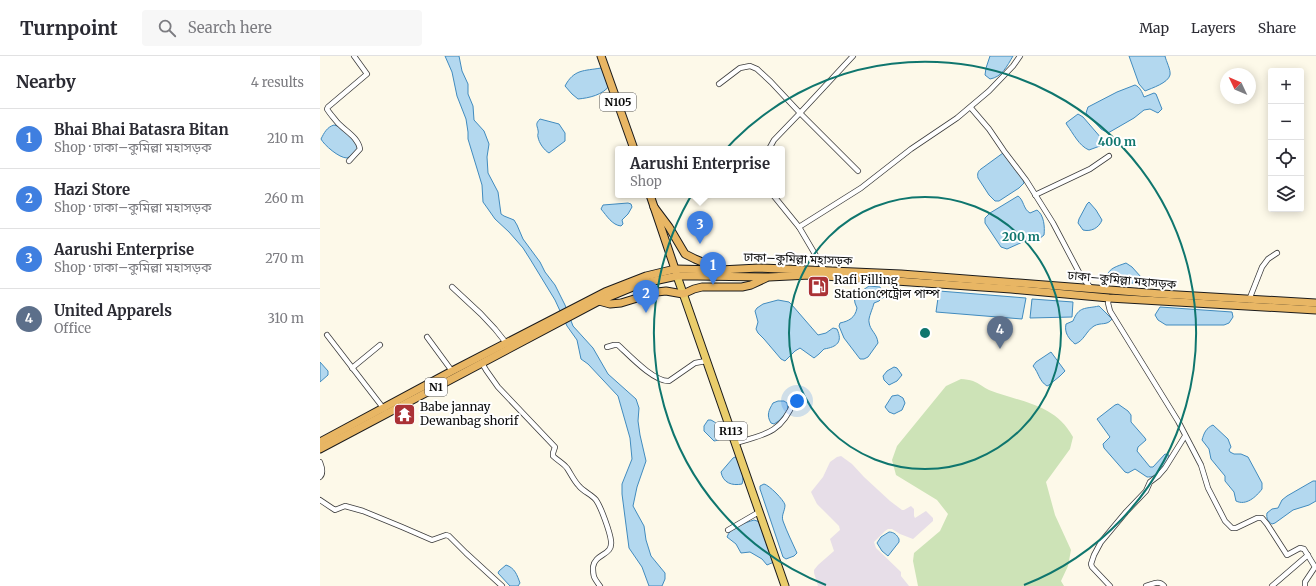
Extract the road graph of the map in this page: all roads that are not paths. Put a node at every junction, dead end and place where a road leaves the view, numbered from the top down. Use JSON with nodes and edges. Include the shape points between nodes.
{"nodes":[{"id":1,"x":354,"y":56,"type":"edge"},
{"id":2,"x":601,"y":56,"type":"edge"},
{"id":3,"x":853,"y":56,"type":"edge"},
{"id":4,"x":1020,"y":56,"type":"edge"},
{"id":5,"x":719,"y":84,"type":"dead end"},
{"id":6,"x":971,"y":108,"type":"junction"},
{"id":7,"x":800,"y":113,"type":"junction"},
{"id":8,"x":633,"y":146,"type":"edge"},
{"id":9,"x":771,"y":146,"type":"edge"},
{"id":10,"x":1109,"y":156,"type":"dead end"},
{"id":11,"x":349,"y":161,"type":"dead end"},
{"id":12,"x":858,"y":171,"type":"dead end"},
{"id":13,"x":1035,"y":196,"type":"junction"},
{"id":14,"x":651,"y":198,"type":"edge"},
{"id":15,"x":775,"y":198,"type":"edge"},
{"id":16,"x":654,"y":207,"type":"junction"},
{"id":17,"x":799,"y":227,"type":"junction"},
{"id":18,"x":1277,"y":253,"type":"dead end"},
{"id":19,"x":675,"y":269,"type":"junction"},
{"id":20,"x":720,"y":270,"type":"junction"},
{"id":21,"x":825,"y":271,"type":"junction"},
{"id":22,"x":677,"y":276,"type":"junction"},
{"id":23,"x":769,"y":277,"type":"junction"},
{"id":24,"x":452,"y":287,"type":"dead end"},
{"id":25,"x":1090,"y":288,"type":"junction"},
{"id":26,"x":683,"y":294,"type":"junction"},
{"id":27,"x":1109,"y":298,"type":"junction"},
{"id":28,"x":1249,"y":300,"type":"junction"},
{"id":29,"x":599,"y":301,"type":"junction"},
{"id":30,"x":1316,"y":303,"type":"edge"},
{"id":31,"x":1316,"y":310,"type":"edge"},
{"id":32,"x":573,"y":312,"type":"junction"},
{"id":33,"x":552,"y":323,"type":"junction"},
{"id":34,"x":327,"y":335,"type":"dead end"},
{"id":35,"x":427,"y":337,"type":"dead end"},
{"id":36,"x":506,"y":344,"type":"junction"},
{"id":37,"x":380,"y":345,"type":"dead end"},
{"id":38,"x":607,"y":347,"type":"dead end"},
{"id":39,"x":706,"y":361,"type":"junction"},
{"id":40,"x":482,"y":363,"type":"junction"},
{"id":41,"x":352,"y":368,"type":"junction"},
{"id":42,"x":452,"y":371,"type":"junction"},
{"id":43,"x":794,"y":401,"type":"dead end"},
{"id":44,"x":384,"y":409,"type":"junction"},
{"id":45,"x":1185,"y":436,"type":"junction"},
{"id":46,"x":320,"y":442,"type":"edge"},
{"id":47,"x":735,"y":443,"type":"junction"},
{"id":48,"x":320,"y":449,"type":"edge"},
{"id":49,"x":320,"y":462,"type":"edge"},
{"id":50,"x":320,"y":477,"type":"edge"},
{"id":51,"x":320,"y":500,"type":"edge"},
{"id":52,"x":759,"y":512,"type":"junction"},
{"id":53,"x":728,"y":530,"type":"dead end"},
{"id":54,"x":1308,"y":555,"type":"junction"},
{"id":55,"x":502,"y":586,"type":"edge"},
{"id":56,"x":600,"y":586,"type":"edge"},
{"id":57,"x":785,"y":586,"type":"edge"},
{"id":58,"x":1110,"y":586,"type":"edge"},
{"id":59,"x":1146,"y":586,"type":"edge"},
{"id":60,"x":1164,"y":586,"type":"edge"},
{"id":61,"x":1272,"y":586,"type":"edge"},
{"id":62,"x":1305,"y":586,"type":"edge"}],
"edges":[{"from":1,"to":11,"type":"street","via":[[366,74],[327,110],[359,143],[360,149]]},
{"from":2,"to":8,"type":"highway","number":"N105"},
{"from":3,"to":7,"type":"street"},
{"from":4,"to":6,"type":"street"},
{"from":5,"to":7,"type":"street","via":[[740,68],[750,66],[771,82]]},
{"from":6,"to":13,"type":"street","via":[[997,139]]},
{"from":6,"to":17,"type":"street","via":[[911,149],[861,188]]},
{"from":7,"to":9,"type":"street"},
{"from":7,"to":12,"type":"street"},
{"from":10,"to":13,"type":"street","via":[[1090,169]]},
{"from":13,"to":25,"type":"street"},
{"from":14,"to":16,"type":"highway"},
{"from":15,"to":17,"type":"street"},
{"from":16,"to":19,"type":"highway"},
{"from":16,"to":20,"type":"highway","via":[[685,254]]},
{"from":17,"to":21,"type":"street"},
{"from":18,"to":28,"type":"street","via":[[1262,266]]},
{"from":19,"to":20,"type":"highway","name":"ঢাকা–কুমিল্লা মহাসড়ক","number":"N1"},
{"from":19,"to":22,"type":"highway"},
{"from":19,"to":32,"type":"highway","name":"ঢাকা–কুমিল্লা মহাসড়ক","number":"N1","via":[[619,286]]},
{"from":20,"to":21,"type":"highway","name":"ঢাকা–কুমিল্লা মহাসড়ক","number":"N1","via":[[759,268]]},
{"from":21,"to":25,"type":"highway","name":"ঢাকা–কুমিল্লা মহাসড়ক","number":"N1","via":[[909,274]]},
{"from":22,"to":23,"type":"highway","name":"ঢাকা–কুমিল্লা মহাসড়ক","number":"N1"},
{"from":22,"to":26,"type":"main road","number":"R113"},
{"from":22,"to":29,"type":"highway","name":"ঢাকা–কুমিল্লা মহাসড়ক","number":"N1","via":[[640,284]]},
{"from":23,"to":26,"type":"highway","via":[[742,287],[702,287]]},
{"from":23,"to":27,"type":"highway","name":"ঢাকা–কুমিল্লা মহাসড়ক","number":"N1","via":[[810,275]]},
{"from":24,"to":36,"type":"street","via":[[481,314]]},
{"from":25,"to":28,"type":"highway","name":"ঢাকা–কুমিল্লা মহাসড়ক","number":"N1"},
{"from":26,"to":29,"type":"highway","via":[[657,292],[621,304]]},
{"from":26,"to":39,"type":"main road","number":"R113"},
{"from":27,"to":31,"type":"highway","name":"ঢাকা–কুমিল্লা মহাসড়ক","number":"N1"},
{"from":27,"to":45,"type":"street","via":[[1108,303],[1114,319],[1165,398]]},
{"from":28,"to":30,"type":"highway","name":"ঢাকা–কুমিল্লা মহাসড়ক","number":"N1"},
{"from":29,"to":32,"type":"highway","name":"ঢাকা–কুমিল্লা মহাসড়ক","number":"N1"},
{"from":32,"to":33,"type":"highway","name":"ঢাকা–কুমিল্লা মহাসড়ক","number":"N1"},
{"from":33,"to":36,"type":"highway","name":"ঢাকা–কুমিল্লা মহাসড়ক","number":"N1"},
{"from":33,"to":40,"type":"highway","name":"ঢাকা–কুমিল্লা মহাসড়ক","number":"N1"},
{"from":34,"to":41,"type":"street"},
{"from":35,"to":42,"type":"street"},
{"from":36,"to":42,"type":"highway","name":"ঢাকা–কুমিল্লা মহাসড়ক","number":"N1"},
{"from":37,"to":41,"type":"street"},
{"from":38,"to":39,"type":"street","via":[[618,345],[649,373],[666,381],[695,363]]},
{"from":39,"to":47,"type":"main road","number":"R113"},
{"from":40,"to":48,"type":"highway","name":"ঢাকা–কুমিল্লা মহাসড়ক","number":"N1"},
{"from":40,"to":56,"type":"street","via":[[502,392],[555,447],[553,456],[568,469],[573,480],[597,502],[611,542],[608,551],[598,557],[593,564],[593,574]]},
{"from":41,"to":44,"type":"street"},
{"from":42,"to":44,"type":"highway","name":"ঢাকা–কুমিল্লা মহাসড়ক","number":"N1"},
{"from":43,"to":47,"type":"street","via":[[789,413],[772,431],[761,437]]},
{"from":44,"to":46,"type":"highway","name":"ঢাকা–কুমিল্লা মহাসড়ক","number":"N1"},
{"from":45,"to":54,"type":"street","via":[[1201,465],[1208,488],[1225,521],[1232,528],[1262,518],[1286,554],[1289,555],[1300,548]]},
{"from":45,"to":58,"type":"street","via":[[1165,468],[1118,520],[1096,550],[1092,567]]},
{"from":47,"to":52,"type":"main road","number":"R113"},
{"from":49,"to":50,"type":"street","via":[[323,471]]},
{"from":51,"to":55,"type":"street","via":[[334,510],[345,506],[363,511],[432,540],[449,536]]},
{"from":52,"to":53,"type":"street"},
{"from":52,"to":57,"type":"main road","number":"R113"},
{"from":54,"to":61,"type":"street"},
{"from":54,"to":62,"type":"street","via":[[1315,567],[1304,582]]},
{"from":59,"to":60,"type":"street","via":[[1158,582]]}]}
